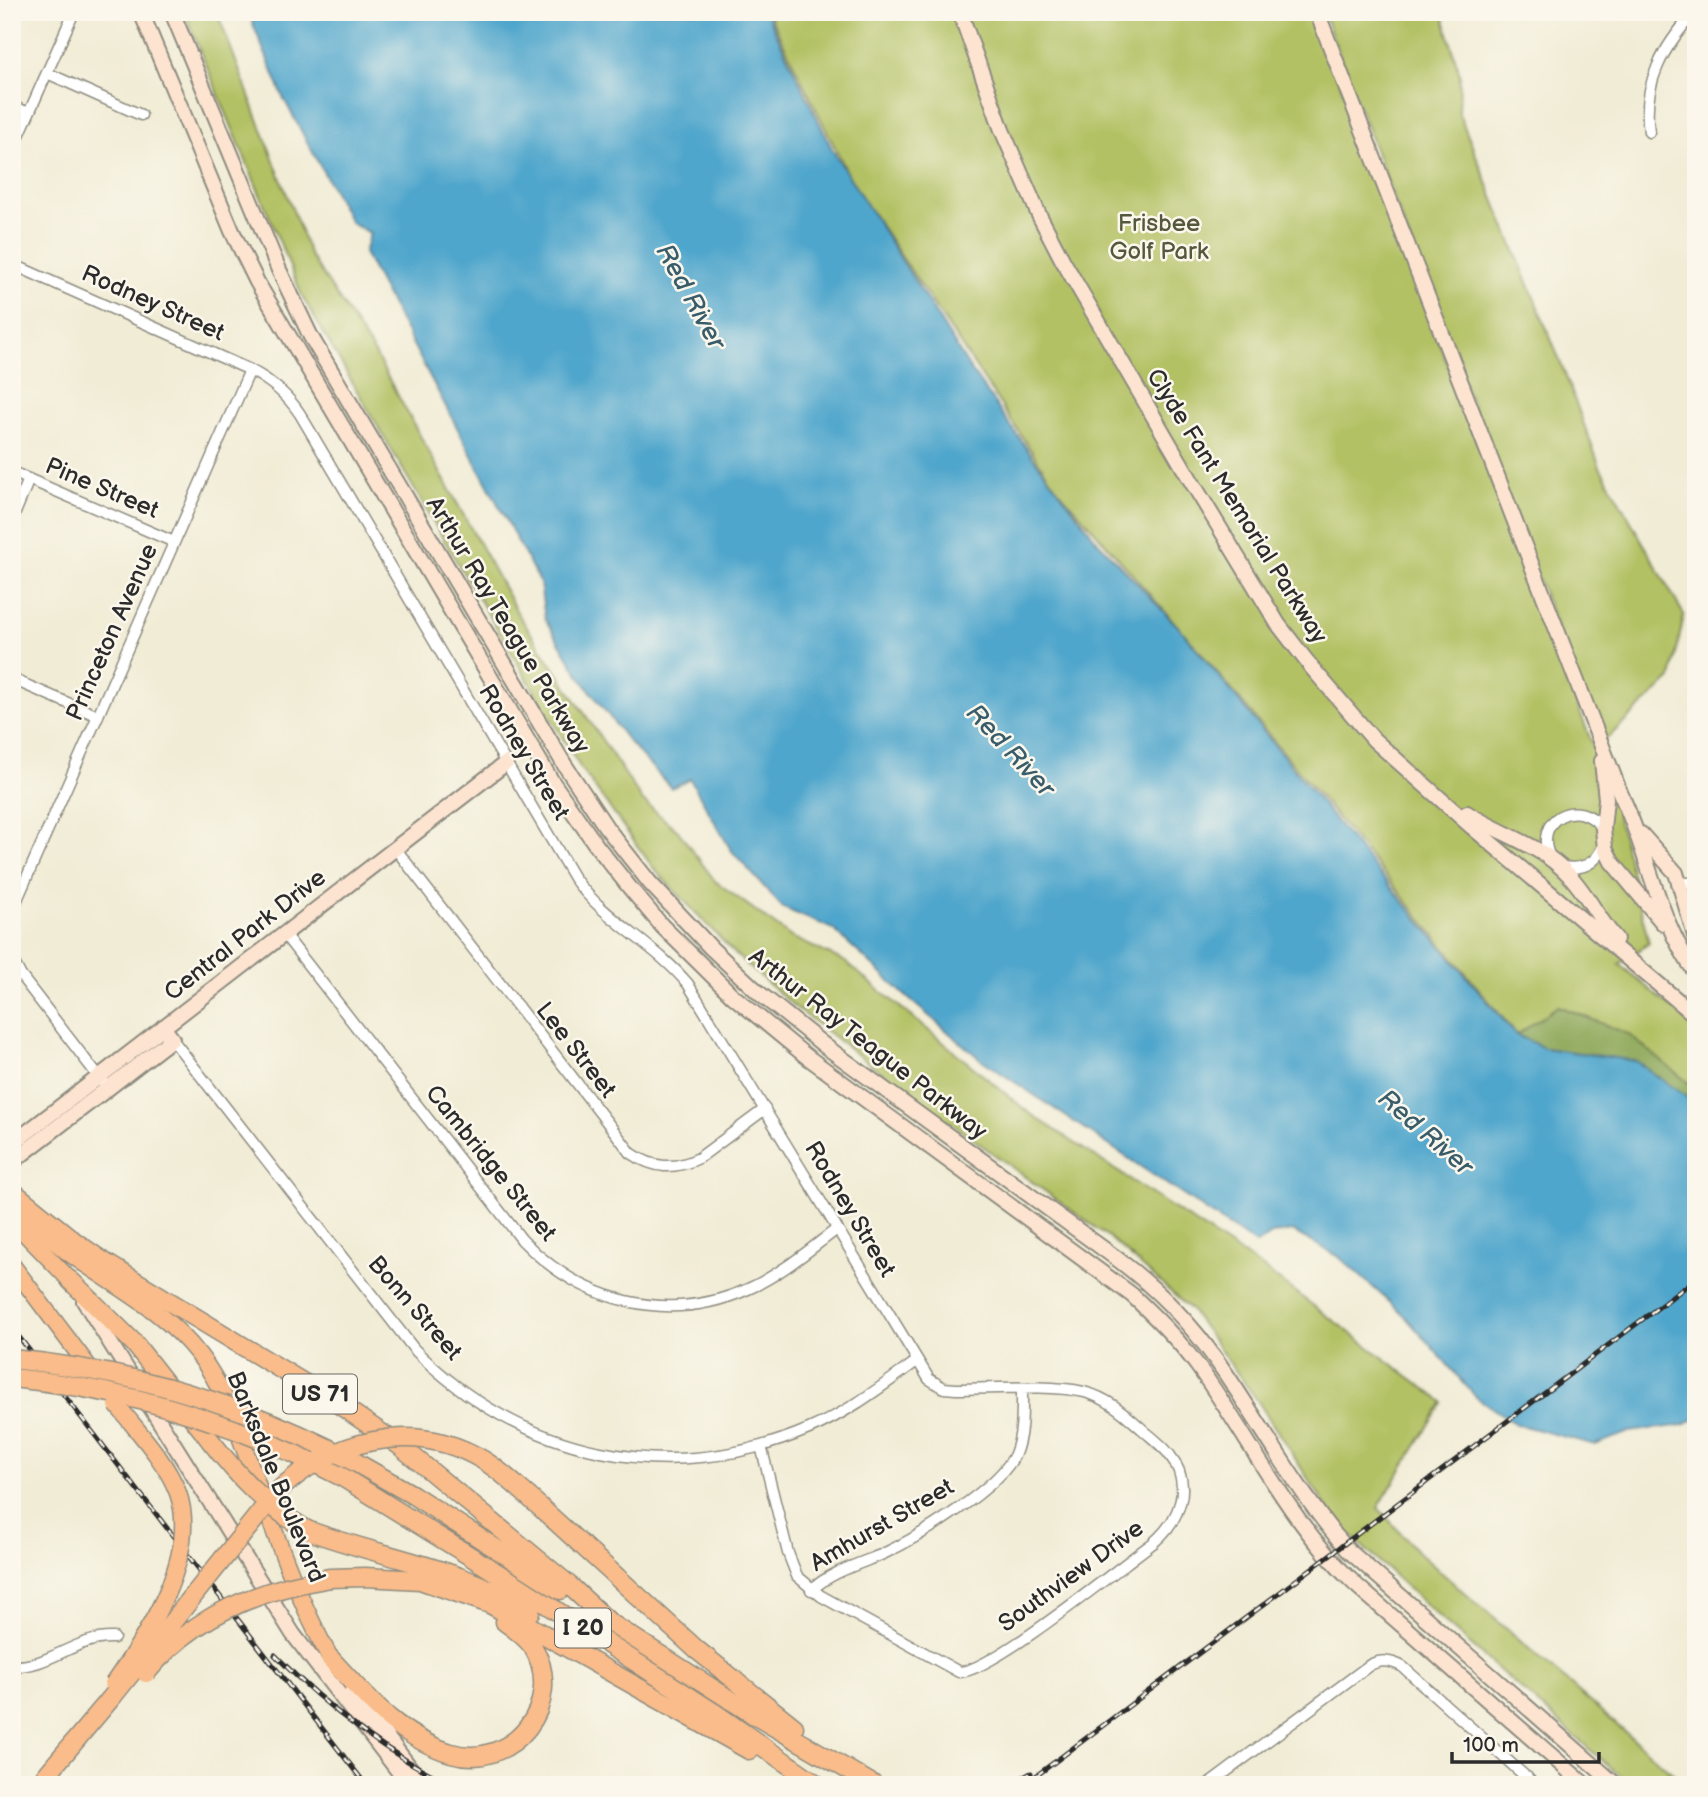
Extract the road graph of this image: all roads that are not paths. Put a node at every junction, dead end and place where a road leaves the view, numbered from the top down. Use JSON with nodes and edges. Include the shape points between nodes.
{"nodes":[{"id":1,"x":74,"y":12,"type":"edge"},
{"id":2,"x":141,"y":12,"type":"edge"},
{"id":3,"x":172,"y":12,"type":"edge"},
{"id":4,"x":960,"y":12,"type":"edge"},
{"id":5,"x":1317,"y":12,"type":"edge"},
{"id":6,"x":1695,"y":12,"type":"edge"},
{"id":7,"x":47,"y":73,"type":"junction"},
{"id":8,"x":12,"y":106,"type":"edge"},
{"id":9,"x":29,"y":113,"type":"junction"},
{"id":10,"x":141,"y":116,"type":"dead end"},
{"id":11,"x":1649,"y":132,"type":"dead end"},
{"id":12,"x":12,"y":150,"type":"edge"},
{"id":13,"x":12,"y":264,"type":"edge"},
{"id":14,"x":250,"y":370,"type":"junction"},
{"id":15,"x":12,"y":472,"type":"edge"},
{"id":16,"x":29,"y":479,"type":"junction"},
{"id":17,"x":12,"y":520,"type":"edge"},
{"id":18,"x":174,"y":542,"type":"junction"},
{"id":19,"x":12,"y":679,"type":"edge"},
{"id":20,"x":98,"y":716,"type":"junction"},
{"id":21,"x":1601,"y":744,"type":"junction"},
{"id":22,"x":506,"y":763,"type":"junction"},
{"id":23,"x":1412,"y":773,"type":"junction"},
{"id":24,"x":1633,"y":821,"type":"junction"},
{"id":25,"x":1604,"y":836,"type":"junction"},
{"id":26,"x":395,"y":848,"type":"junction"},
{"id":27,"x":1556,"y":863,"type":"junction"},
{"id":28,"x":1696,"y":882,"type":"edge"},
{"id":29,"x":1680,"y":884,"type":"junction"},
{"id":30,"x":17,"y":886,"type":"edge"},
{"id":31,"x":12,"y":911,"type":"edge"},
{"id":32,"x":284,"y":934,"type":"junction"},
{"id":33,"x":1674,"y":939,"type":"junction"},
{"id":34,"x":1696,"y":939,"type":"edge"},
{"id":35,"x":12,"y":959,"type":"edge"},
{"id":36,"x":1696,"y":973,"type":"edge"},
{"id":37,"x":1676,"y":1000,"type":"junction"},
{"id":38,"x":1696,"y":1016,"type":"edge"},
{"id":39,"x":168,"y":1033,"type":"junction"},
{"id":40,"x":99,"y":1076,"type":"junction"},
{"id":41,"x":108,"y":1089,"type":"junction"},
{"id":42,"x":765,"y":1109,"type":"junction"},
{"id":43,"x":12,"y":1144,"type":"edge"},
{"id":44,"x":12,"y":1163,"type":"edge"},
{"id":45,"x":12,"y":1191,"type":"edge"},
{"id":46,"x":12,"y":1197,"type":"edge"},
{"id":47,"x":12,"y":1220,"type":"edge"},
{"id":48,"x":837,"y":1229,"type":"junction"},
{"id":49,"x":12,"y":1265,"type":"edge"},
{"id":50,"x":70,"y":1280,"type":"junction"},
{"id":51,"x":12,"y":1359,"type":"edge"},
{"id":52,"x":917,"y":1362,"type":"junction"},
{"id":53,"x":12,"y":1378,"type":"edge"},
{"id":54,"x":1022,"y":1390,"type":"junction"},
{"id":55,"x":761,"y":1446,"type":"junction"},
{"id":56,"x":387,"y":1579,"type":"junction"},
{"id":57,"x":811,"y":1590,"type":"junction"},
{"id":58,"x":610,"y":1622,"type":"junction"},
{"id":59,"x":114,"y":1638,"type":"dead end"},
{"id":60,"x":330,"y":1658,"type":"junction"},
{"id":61,"x":12,"y":1666,"type":"edge"},
{"id":62,"x":648,"y":1692,"type":"junction"},
{"id":63,"x":112,"y":1700,"type":"junction"},
{"id":64,"x":860,"y":1777,"type":"edge"},
{"id":65,"x":1531,"y":1781,"type":"edge"},
{"id":66,"x":38,"y":1785,"type":"edge"},
{"id":67,"x":54,"y":1785,"type":"edge"},
{"id":68,"x":409,"y":1785,"type":"edge"},
{"id":69,"x":423,"y":1785,"type":"edge"},
{"id":70,"x":816,"y":1785,"type":"edge"},
{"id":71,"x":1208,"y":1785,"type":"edge"},
{"id":72,"x":1514,"y":1785,"type":"edge"},
{"id":73,"x":1585,"y":1785,"type":"edge"},
{"id":74,"x":1616,"y":1785,"type":"edge"}],
"edges":[{"from":1,"to":7,"type":"street"},
{"from":2,"to":73,"type":"street","name":"Arthur Ray Teague Parkway","via":[[257,282],[551,780],[622,879],[701,966],[773,1030],[1114,1280],[1155,1317],[1196,1364],[1324,1552]]},
{"from":3,"to":74,"type":"street","name":"Arthur Ray Teague Parkway","via":[[311,337],[564,764],[642,874],[711,948],[782,1012],[1152,1287],[1211,1352],[1314,1509],[1348,1550]]},
{"from":4,"to":23,"type":"street","name":"Clyde Fant Memorial Parkway","via":[[1002,130],[1038,213],[1190,479],[1260,596],[1312,668],[1374,740]]},
{"from":5,"to":21,"type":"street"},
{"from":6,"to":11,"type":"street","via":[[1664,51],[1651,81]]},
{"from":7,"to":9,"type":"street"},
{"from":7,"to":10,"type":"street"},
{"from":8,"to":9,"type":"street"},
{"from":9,"to":12,"type":"street"},
{"from":13,"to":14,"type":"street","name":"Rodney Street"},
{"from":14,"to":18,"type":"street","name":"Princeton Avenue"},
{"from":14,"to":22,"type":"street","name":"Rodney Street","via":[[280,390],[300,414]]},
{"from":15,"to":16,"type":"street","name":"Pine Street"},
{"from":16,"to":17,"type":"street"},
{"from":16,"to":18,"type":"street","name":"Pine Street"},
{"from":18,"to":20,"type":"street","name":"Princeton Avenue"},
{"from":19,"to":20,"type":"street"},
{"from":20,"to":30,"type":"street","name":"Princeton Avenue"},
{"from":21,"to":24,"type":"street"},
{"from":21,"to":25,"type":"street"},
{"from":22,"to":26,"type":"street","name":"Central Park Drive"},
{"from":22,"to":42,"type":"street","name":"Rodney Street","via":[[580,886],[681,975]]},
{"from":23,"to":27,"type":"street","via":[[1490,827]]},
{"from":23,"to":37,"type":"street","name":"Clyde Fant Memorial Parkway"},
{"from":24,"to":29,"type":"street"},
{"from":24,"to":33,"type":"street"},
{"from":25,"to":27,"type":"street","via":[[1597,858],[1587,866]]},
{"from":25,"to":27,"type":"street","via":[[1587,814],[1561,816],[1548,830],[1546,845]]},
{"from":25,"to":33,"type":"street","via":[[1612,862]]},
{"from":26,"to":32,"type":"street","name":"Central Park Drive"},
{"from":26,"to":42,"type":"street","name":"Lee Street","via":[[631,1153],[652,1165],[687,1164]]},
{"from":27,"to":37,"type":"street","via":[[1609,931]]},
{"from":28,"to":29,"type":"street"},
{"from":29,"to":34,"type":"street"},
{"from":30,"to":31,"type":"street","name":"Princeton Avenue"},
{"from":32,"to":39,"type":"street","name":"Central Park Drive","via":[[236,966]]},
{"from":32,"to":48,"type":"street","name":"Cambridge Street","via":[[522,1240],[552,1269],[583,1287],[639,1304],[703,1303],[767,1280]]},
{"from":33,"to":36,"type":"street"},
{"from":35,"to":40,"type":"street"},
{"from":37,"to":38,"type":"street","name":"Clyde Fant Memorial Parkway"},
{"from":39,"to":40,"type":"street","name":"Central Park Drive"},
{"from":39,"to":41,"type":"street","name":"Central Park Drive"},
{"from":39,"to":55,"type":"street","name":"Bonn Street","via":[[395,1328],[460,1390],[525,1428],[592,1451],[674,1459]]},
{"from":40,"to":41,"type":"street"},
{"from":40,"to":43,"type":"street","name":"Central Park Drive"},
{"from":41,"to":44,"type":"street","name":"Central Park Drive"},
{"from":42,"to":48,"type":"street","name":"Rodney Street"},
{"from":45,"to":58,"type":"highway","number":"US 71","via":[[104,1262],[399,1445]]},
{"from":46,"to":60,"type":"main road","name":"Barksdale Boulevard","via":[[50,1237],[159,1314],[199,1355],[223,1395],[303,1608]]},
{"from":47,"to":50,"type":"main road","name":"Barksdale Boulevard"},
{"from":48,"to":52,"type":"street","name":"Rodney Street"},
{"from":49,"to":63,"type":"main road","bridge":true,"via":[[170,1475],[178,1495],[183,1533],[174,1574]]},
{"from":50,"to":62,"type":"highway","bridge":true,"via":[[134,1343],[253,1491],[272,1508],[307,1530],[436,1568],[486,1588]]},
{"from":50,"to":68,"type":"street","name":"Barksdale Boulevard","via":[[293,1634]]},
{"from":51,"to":58,"type":"highway","number":"I 20","bridge":true,"via":[[75,1366],[191,1394],[258,1417],[413,1495]]},
{"from":52,"to":54,"type":"street","name":"Southview Drive","via":[[929,1380],[944,1388]]},
{"from":52,"to":55,"type":"street","name":"Bonn Street","via":[[844,1412]]},
{"from":53,"to":70,"type":"highway","number":"I 20","bridge":true,"via":[[178,1410],[263,1439],[344,1478],[713,1712]]},
{"from":54,"to":57,"type":"street","name":"Amhurst Street","via":[[1018,1447],[995,1481],[903,1543],[830,1576]]},
{"from":54,"to":57,"type":"street","name":"Southview Drive","via":[[1075,1391],[1104,1399],[1168,1452],[1181,1476],[1182,1494],[1175,1518],[1163,1534],[1023,1639],[966,1672],[952,1669]]},
{"from":55,"to":57,"type":"street","name":"Southview Drive","via":[[792,1566]]},
{"from":56,"to":60,"type":"highway","via":[[490,1616],[520,1633],[532,1646],[543,1681],[533,1720],[520,1737],[491,1754],[450,1752],[412,1734],[376,1708]]},
{"from":56,"to":62,"type":"highway","via":[[420,1580],[490,1604]]},
{"from":56,"to":63,"type":"highway","bridge":true,"via":[[330,1578],[259,1595],[218,1613],[187,1633]]},
{"from":58,"to":64,"type":"highway","number":"I 20"},
{"from":59,"to":61,"type":"street","via":[[93,1639],[31,1665]]},
{"from":60,"to":69,"type":"street","name":"Barksdale Boulevard"},
{"from":62,"to":70,"type":"highway"},
{"from":63,"to":64,"type":"highway","bridge":true,"via":[[294,1475],[339,1449],[395,1438],[444,1444],[482,1459],[697,1650]]},
{"from":63,"to":66,"type":"highway"},
{"from":63,"to":67,"type":"highway"},
{"from":65,"to":71,"type":"street","via":[[1403,1667],[1383,1661],[1371,1664]]},
{"from":65,"to":72,"type":"street"}]}
